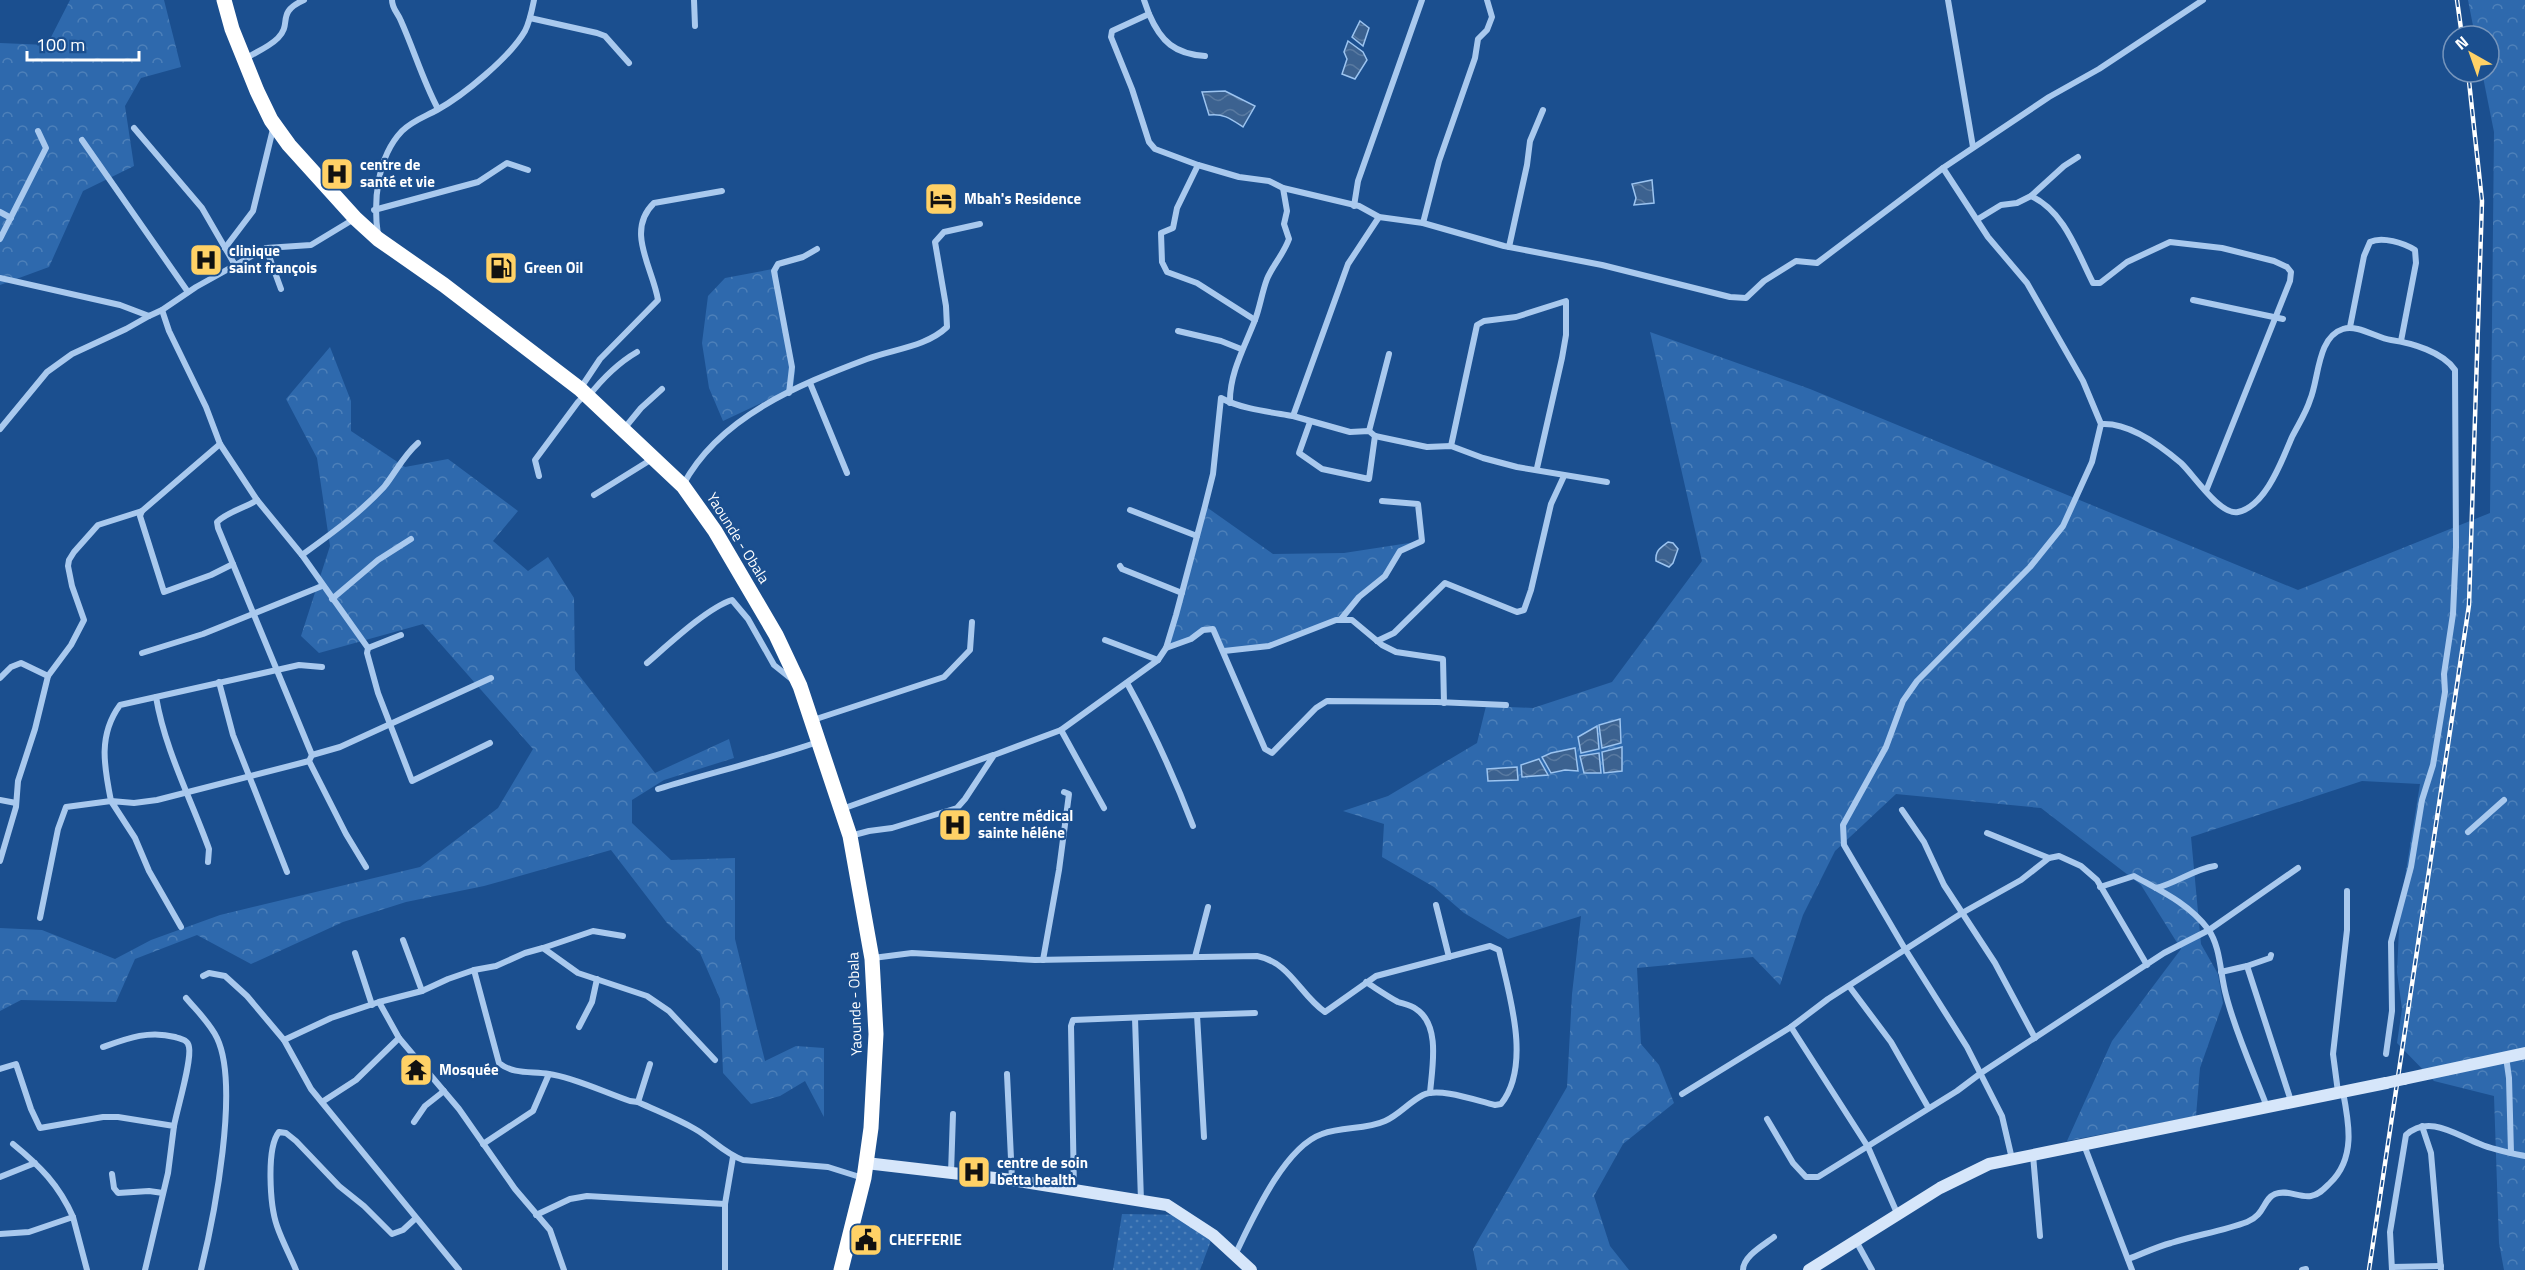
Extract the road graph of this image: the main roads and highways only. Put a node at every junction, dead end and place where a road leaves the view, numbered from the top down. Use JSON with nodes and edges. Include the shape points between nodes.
{"nodes":[{"id":1,"x":224,"y":0,"type":"edge"},
{"id":2,"x":841,"y":1270,"type":"edge"}],
"edges":[{"from":1,"to":2,"type":"highway","name":"Yaounde - Obala","via":[[271,120],[289,145],[378,239],[584,393],[683,486],[721,540],[776,635],[800,686],[850,836],[872,958],[875,1077],[865,1170]]}]}
